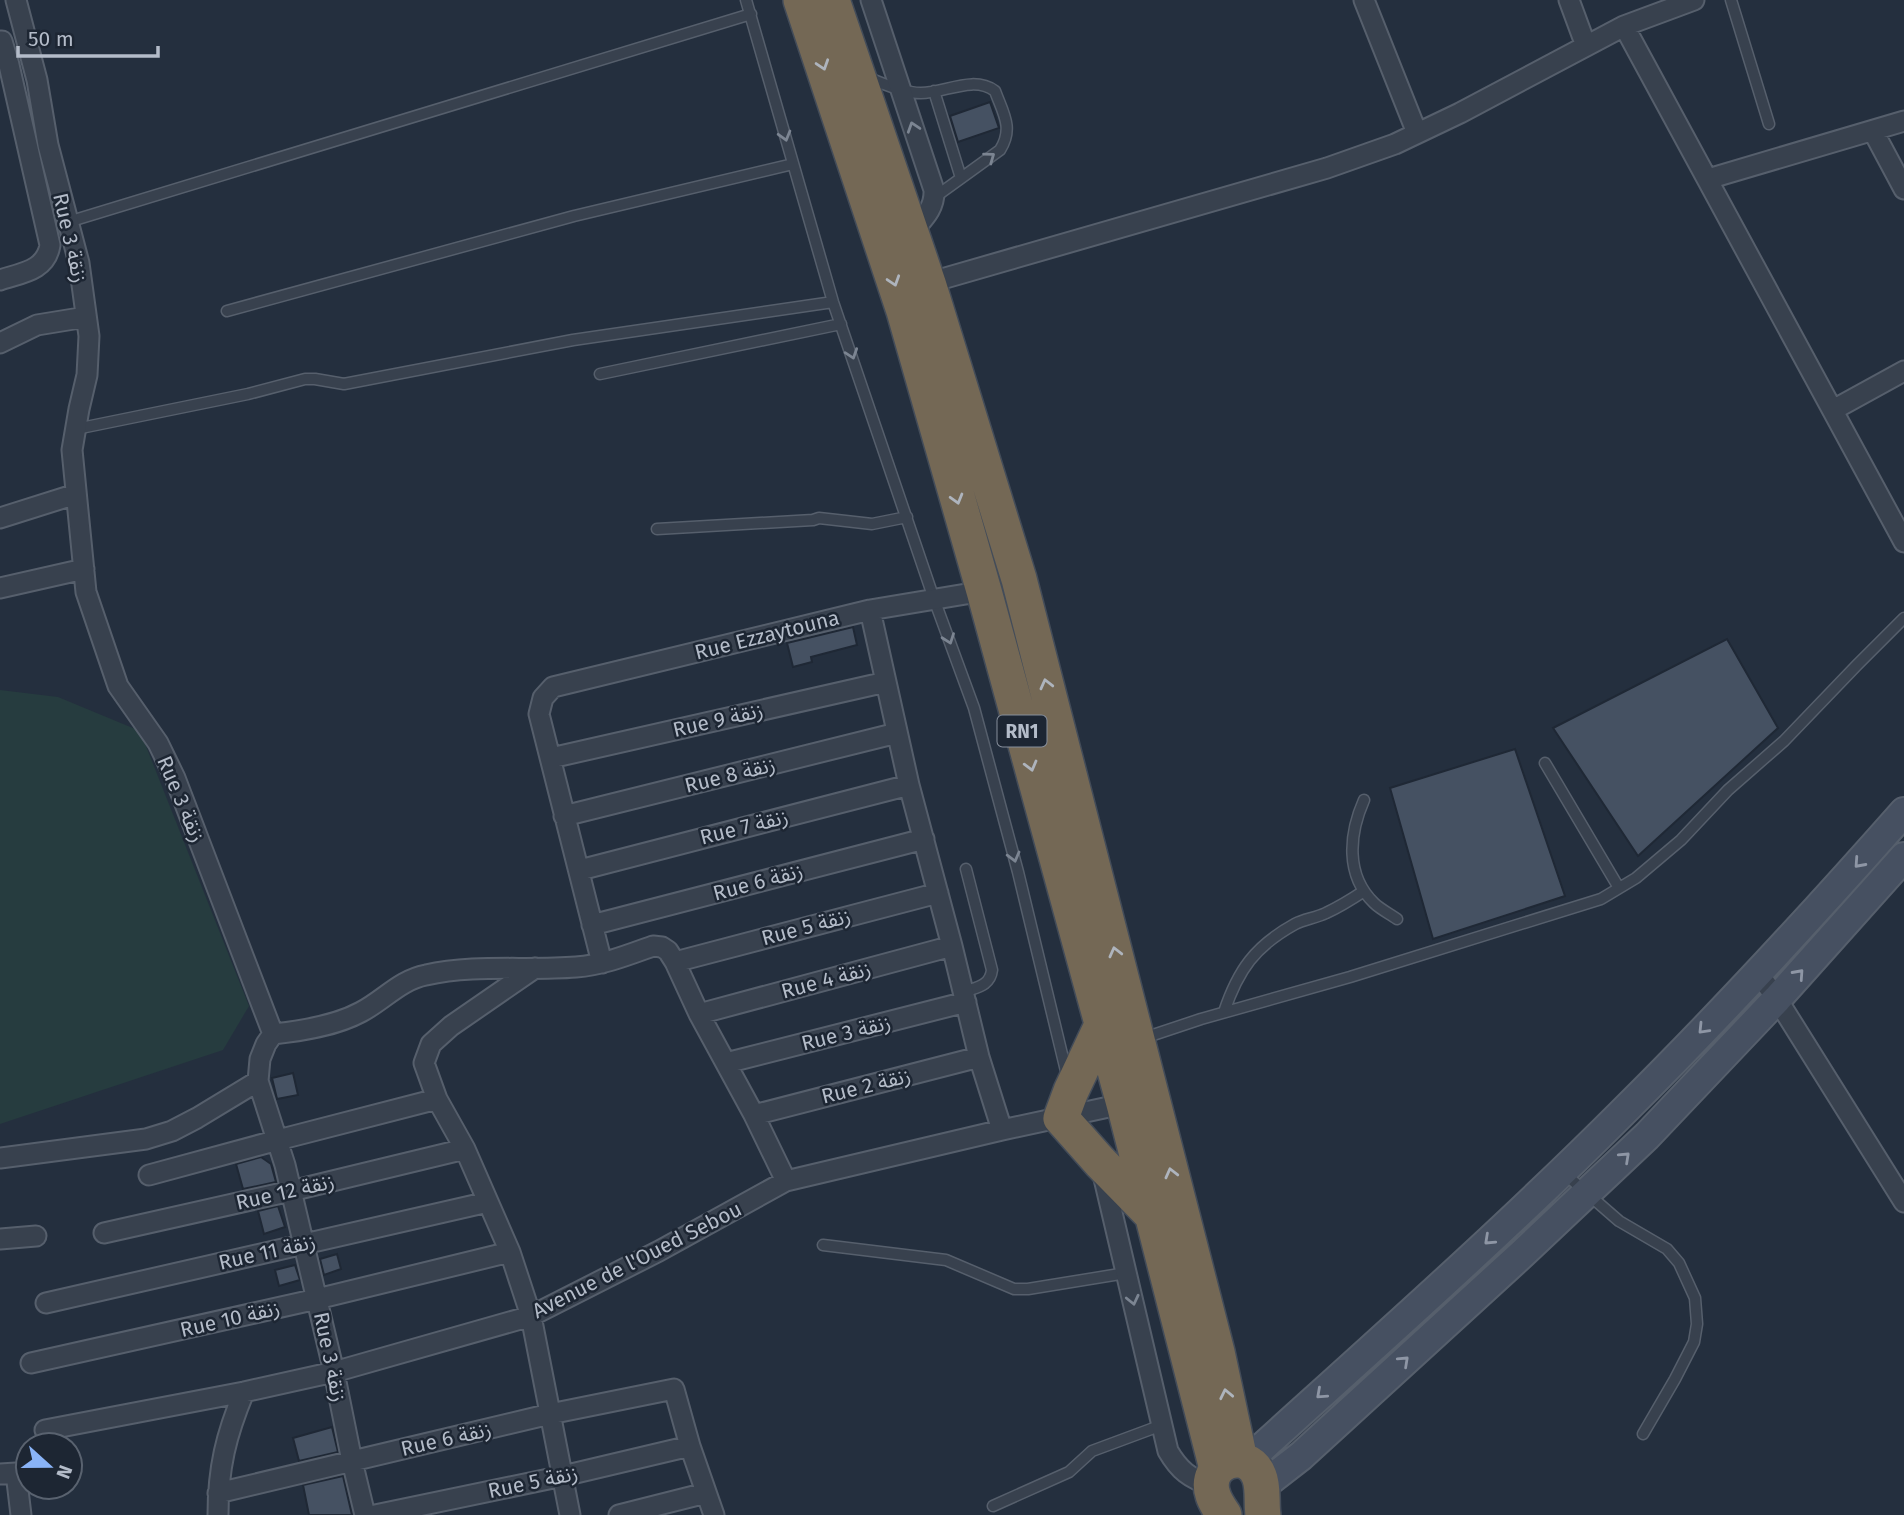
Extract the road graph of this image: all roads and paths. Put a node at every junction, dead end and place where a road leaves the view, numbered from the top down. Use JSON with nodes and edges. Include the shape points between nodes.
{"nodes":[{"id":1,"x":16,"y":0,"type":"edge"},
{"id":2,"x":746,"y":0,"type":"edge"},
{"id":3,"x":801,"y":0,"type":"edge"},
{"id":4,"x":871,"y":0,"type":"edge"},
{"id":5,"x":1364,"y":0,"type":"edge"},
{"id":6,"x":1569,"y":0,"type":"edge"},
{"id":7,"x":1694,"y":0,"type":"edge"},
{"id":8,"x":1731,"y":0,"type":"edge"},
{"id":9,"x":843,"y":6,"type":"edge"},
{"id":10,"x":751,"y":14,"type":"junction"},
{"id":11,"x":1625,"y":26,"type":"junction"},
{"id":12,"x":0,"y":41,"type":"edge"},
{"id":13,"x":1587,"y":46,"type":"junction"},
{"id":14,"x":9,"y":65,"type":"junction"},
{"id":15,"x":857,"y":74,"type":"junction"},
{"id":16,"x":37,"y":80,"type":"junction"},
{"id":17,"x":901,"y":90,"type":"junction"},
{"id":18,"x":934,"y":92,"type":"junction"},
{"id":19,"x":1904,"y":121,"type":"edge"},
{"id":20,"x":1769,"y":124,"type":"dead end"},
{"id":21,"x":1873,"y":131,"type":"junction"},
{"id":22,"x":1417,"y":133,"type":"junction"},
{"id":23,"x":793,"y":164,"type":"junction"},
{"id":24,"x":961,"y":178,"type":"junction"},
{"id":25,"x":1708,"y":179,"type":"junction"},
{"id":26,"x":1904,"y":189,"type":"edge"},
{"id":27,"x":934,"y":198,"type":"junction"},
{"id":28,"x":68,"y":222,"type":"junction"},
{"id":29,"x":911,"y":233,"type":"junction"},
{"id":30,"x":0,"y":280,"type":"edge"},
{"id":31,"x":928,"y":283,"type":"junction"},
{"id":32,"x":834,"y":302,"type":"junction"},
{"id":33,"x":228,"y":311,"type":"dead end"},
{"id":34,"x":86,"y":317,"type":"junction"},
{"id":35,"x":841,"y":324,"type":"junction"},
{"id":36,"x":0,"y":343,"type":"edge"},
{"id":37,"x":1904,"y":371,"type":"edge"},
{"id":38,"x":600,"y":374,"type":"dead end"},
{"id":39,"x":1833,"y":410,"type":"junction"},
{"id":40,"x":76,"y":429,"type":"junction"},
{"id":41,"x":76,"y":494,"type":"junction"},
{"id":42,"x":0,"y":517,"type":"edge"},
{"id":43,"x":907,"y":517,"type":"junction"},
{"id":44,"x":657,"y":529,"type":"dead end"},
{"id":45,"x":1904,"y":542,"type":"edge"},
{"id":46,"x":83,"y":569,"type":"junction"},
{"id":47,"x":0,"y":588,"type":"edge"},
{"id":48,"x":984,"y":590,"type":"junction"},
{"id":49,"x":934,"y":599,"type":"junction"},
{"id":50,"x":870,"y":610,"type":"junction"},
{"id":51,"x":1904,"y":618,"type":"edge"},
{"id":52,"x":886,"y":682,"type":"junction"},
{"id":53,"x":897,"y":733,"type":"junction"},
{"id":54,"x":551,"y":758,"type":"junction"},
{"id":55,"x":1545,"y":763,"type":"dead end"},
{"id":56,"x":909,"y":785,"type":"junction"},
{"id":57,"x":1364,"y":800,"type":"dead end"},
{"id":58,"x":1904,"y":812,"type":"edge"},
{"id":59,"x":564,"y":816,"type":"junction"},
{"id":60,"x":924,"y":839,"type":"junction"},
{"id":61,"x":1904,"y":857,"type":"edge"},
{"id":62,"x":965,"y":869,"type":"dead end"},
{"id":63,"x":580,"y":870,"type":"junction"},
{"id":64,"x":1619,"y":888,"type":"junction"},
{"id":65,"x":1364,"y":891,"type":"junction"},
{"id":66,"x":938,"y":893,"type":"junction"},
{"id":67,"x":1397,"y":919,"type":"dead end"},
{"id":68,"x":592,"y":925,"type":"junction"},
{"id":69,"x":952,"y":946,"type":"junction"},
{"id":70,"x":675,"y":962,"type":"junction"},
{"id":71,"x":602,"y":963,"type":"junction"},
{"id":72,"x":535,"y":968,"type":"junction"},
{"id":73,"x":1758,"y":973,"type":"junction"},
{"id":74,"x":965,"y":997,"type":"junction"},
{"id":75,"x":1777,"y":999,"type":"junction"},
{"id":76,"x":1224,"y":1012,"type":"junction"},
{"id":77,"x":699,"y":1014,"type":"junction"},
{"id":78,"x":1102,"y":1025,"type":"junction"},
{"id":79,"x":273,"y":1034,"type":"junction"},
{"id":80,"x":1138,"y":1040,"type":"junction"},
{"id":81,"x":979,"y":1057,"type":"junction"},
{"id":82,"x":726,"y":1063,"type":"junction"},
{"id":83,"x":258,"y":1081,"type":"junction"},
{"id":84,"x":437,"y":1099,"type":"junction"},
{"id":85,"x":1138,"y":1101,"type":"junction"},
{"id":86,"x":1066,"y":1104,"type":"junction"},
{"id":87,"x":754,"y":1115,"type":"junction"},
{"id":88,"x":1002,"y":1130,"type":"junction"},
{"id":89,"x":278,"y":1140,"type":"junction"},
{"id":90,"x":465,"y":1149,"type":"junction"},
{"id":91,"x":0,"y":1158,"type":"edge"},
{"id":92,"x":1100,"y":1162,"type":"junction"},
{"id":93,"x":1562,"y":1171,"type":"junction"},
{"id":94,"x":149,"y":1175,"type":"dead end"},
{"id":95,"x":786,"y":1181,"type":"junction"},
{"id":96,"x":291,"y":1191,"type":"junction"},
{"id":97,"x":1587,"y":1192,"type":"junction"},
{"id":98,"x":488,"y":1202,"type":"junction"},
{"id":99,"x":1904,"y":1202,"type":"edge"},
{"id":100,"x":1516,"y":1214,"type":"junction"},
{"id":101,"x":1152,"y":1215,"type":"junction"},
{"id":102,"x":104,"y":1233,"type":"dead end"},
{"id":103,"x":36,"y":1236,"type":"dead end"},
{"id":104,"x":0,"y":1239,"type":"edge"},
{"id":105,"x":1538,"y":1239,"type":"junction"},
{"id":106,"x":303,"y":1244,"type":"junction"},
{"id":107,"x":823,"y":1245,"type":"dead end"},
{"id":108,"x":510,"y":1252,"type":"junction"},
{"id":109,"x":1126,"y":1273,"type":"junction"},
{"id":110,"x":317,"y":1299,"type":"junction"},
{"id":111,"x":46,"y":1303,"type":"dead end"},
{"id":112,"x":531,"y":1316,"type":"junction"},
{"id":113,"x":30,"y":1363,"type":"dead end"},
{"id":114,"x":334,"y":1372,"type":"junction"},
{"id":115,"x":244,"y":1392,"type":"junction"},
{"id":116,"x":550,"y":1414,"type":"junction"},
{"id":117,"x":1162,"y":1424,"type":"junction"},
{"id":118,"x":45,"y":1430,"type":"dead end"},
{"id":119,"x":1643,"y":1434,"type":"dead end"},
{"id":120,"x":690,"y":1446,"type":"junction"},
{"id":121,"x":352,"y":1461,"type":"junction"},
{"id":122,"x":0,"y":1474,"type":"edge"},
{"id":123,"x":563,"y":1476,"type":"junction"},
{"id":124,"x":1237,"y":1485,"type":"edge"},
{"id":125,"x":218,"y":1493,"type":"junction"},
{"id":126,"x":706,"y":1493,"type":"junction"},
{"id":127,"x":993,"y":1506,"type":"dead end"},
{"id":128,"x":21,"y":1515,"type":"edge"},
{"id":129,"x":218,"y":1515,"type":"edge"},
{"id":130,"x":365,"y":1515,"type":"edge"},
{"id":131,"x":375,"y":1515,"type":"edge"},
{"id":132,"x":570,"y":1515,"type":"edge"},
{"id":133,"x":620,"y":1515,"type":"edge"},
{"id":134,"x":714,"y":1515,"type":"edge"}],
"edges":[{"from":1,"to":16,"type":"street","name":"Rue 3 زنقة"},
{"from":2,"to":10,"type":"lane"},
{"from":3,"to":48,"type":"highway","number":"RN1","one_way":true,"via":[[904,312]]},
{"from":4,"to":17,"type":"street"},
{"from":5,"to":22,"type":"street"},
{"from":6,"to":13,"type":"street"},
{"from":7,"to":11,"type":"street"},
{"from":8,"to":20,"type":"lane"},
{"from":9,"to":15,"type":"highway","number":"RN1"},
{"from":10,"to":23,"type":"lane","one_way":true},
{"from":10,"to":28,"type":"lane"},
{"from":11,"to":13,"type":"street"},
{"from":11,"to":25,"type":"street"},
{"from":12,"to":14,"type":"street"},
{"from":13,"to":22,"type":"street"},
{"from":14,"to":16,"type":"street"},
{"from":14,"to":30,"type":"street","via":[[50,245],[43,263]]},
{"from":15,"to":17,"type":"lane"},
{"from":15,"to":29,"type":"highway","number":"RN1"},
{"from":16,"to":28,"type":"street","name":"Rue 3 زنقة"},
{"from":17,"to":18,"type":"lane"},
{"from":27,"to":17,"type":"street","one_way":true},
{"from":18,"to":24,"type":"lane"},
{"from":24,"to":18,"type":"lane","one_way":true,"via":[[1000,150],[1008,126],[995,91],[989,87],[975,83]]},
{"from":19,"to":21,"type":"street"},
{"from":21,"to":25,"type":"street"},
{"from":21,"to":26,"type":"street"},
{"from":22,"to":31,"type":"street","via":[[1327,168]]},
{"from":23,"to":32,"type":"lane"},
{"from":23,"to":33,"type":"lane","via":[[574,216]]},
{"from":24,"to":27,"type":"lane"},
{"from":25,"to":39,"type":"street"},
{"from":27,"to":29,"type":"street"},
{"from":28,"to":34,"type":"street","name":"Rue 3 زنقة"},
{"from":29,"to":31,"type":"highway","number":"RN1"},
{"from":80,"to":31,"type":"highway","number":"RN1","one_way":true,"via":[[1019,579]]},
{"from":32,"to":35,"type":"lane"},
{"from":32,"to":40,"type":"lane","via":[[573,340],[344,384],[305,379]]},
{"from":34,"to":36,"type":"street","via":[[37,325]]},
{"from":34,"to":40,"type":"street","name":"Rue 3 زنقة","via":[[87,375]]},
{"from":35,"to":38,"type":"lane"},
{"from":35,"to":43,"type":"lane","one_way":true},
{"from":37,"to":39,"type":"street"},
{"from":39,"to":45,"type":"street"},
{"from":40,"to":41,"type":"street","name":"Rue 3 زنقة","via":[[72,450]]},
{"from":41,"to":42,"type":"street"},
{"from":41,"to":46,"type":"street","name":"Rue 3 زنقة"},
{"from":43,"to":44,"type":"lane","via":[[872,524],[820,518]]},
{"from":43,"to":49,"type":"lane"},
{"from":46,"to":47,"type":"street"},
{"from":46,"to":79,"type":"street","name":"Rue 3 زنقة","via":[[86,592],[118,686],[158,743],[175,778]]},
{"from":48,"to":49,"type":"street","name":"Rue Ezzaytouna"},
{"from":48,"to":78,"type":"highway","number":"RN1","one_way":true},
{"from":49,"to":50,"type":"street","name":"Rue Ezzaytouna"},
{"from":49,"to":86,"type":"lane","one_way":true,"via":[[974,708],[1018,872]]},
{"from":50,"to":52,"type":"street"},
{"from":50,"to":54,"type":"street","name":"Rue Ezzaytouna","via":[[553,687],[543,698],[539,714]]},
{"from":51,"to":64,"type":"lane","via":[[1681,840]]},
{"from":52,"to":53,"type":"street"},
{"from":52,"to":54,"type":"street","name":"Rue 9 زنقة"},
{"from":53,"to":56,"type":"street"},
{"from":53,"to":59,"type":"street","name":"Rue 8 زنقة"},
{"from":54,"to":59,"type":"street"},
{"from":55,"to":64,"type":"lane"},
{"from":56,"to":60,"type":"street"},
{"from":56,"to":63,"type":"street","name":"Rue 7 زنقة"},
{"from":57,"to":65,"type":"lane","via":[[1352,842],[1353,869]]},
{"from":58,"to":73,"type":"street","one_way":true},
{"from":59,"to":63,"type":"street"},
{"from":60,"to":66,"type":"street"},
{"from":60,"to":68,"type":"street","name":"Rue 6 زنقة"},
{"from":75,"to":61,"type":"street","one_way":true},
{"from":62,"to":74,"type":"lane","via":[[992,976]]},
{"from":63,"to":68,"type":"street"},
{"from":64,"to":76,"type":"lane","via":[[1601,899]]},
{"from":65,"to":67,"type":"lane"},
{"from":65,"to":76,"type":"lane","via":[[1270,940],[1252,956],[1232,988]]},
{"from":66,"to":69,"type":"street"},
{"from":66,"to":70,"type":"street","name":"Rue 5 زنقة"},
{"from":68,"to":71,"type":"street"},
{"from":69,"to":74,"type":"street"},
{"from":69,"to":77,"type":"street","name":"Rue 4 زنقة"},
{"from":70,"to":71,"type":"street","via":[[668,951],[653,946]]},
{"from":70,"to":77,"type":"street"},
{"from":71,"to":72,"type":"street"},
{"from":72,"to":79,"type":"street","via":[[422,975],[362,1012],[302,1031]]},
{"from":72,"to":84,"type":"street","via":[[431,1044],[424,1063]]},
{"from":73,"to":75,"type":"street"},
{"from":73,"to":93,"type":"street","one_way":true},
{"from":74,"to":81,"type":"street"},
{"from":74,"to":82,"type":"street","name":"Rue 3 زنقة"},
{"from":97,"to":75,"type":"street","one_way":true},
{"from":75,"to":99,"type":"street"},
{"from":76,"to":80,"type":"lane"},
{"from":77,"to":82,"type":"street"},
{"from":78,"to":85,"type":"highway","number":"RN1"},
{"from":78,"to":86,"type":"highway"},
{"from":79,"to":83,"type":"street","via":[[260,1059]]},
{"from":80,"to":85,"type":"highway","number":"RN1"},
{"from":81,"to":87,"type":"street","name":"Rue 2 زنقة"},
{"from":81,"to":88,"type":"street"},
{"from":82,"to":87,"type":"street"},
{"from":83,"to":89,"type":"street","name":"Rue 3 زنقة"},
{"from":83,"to":91,"type":"street","via":[[197,1118],[146,1139]]},
{"from":84,"to":89,"type":"street"},
{"from":84,"to":90,"type":"street"},
{"from":85,"to":86,"type":"street","name":"Avenue de l'Oued Sebou"},
{"from":85,"to":101,"type":"highway","number":"RN1"},
{"from":124,"to":85,"type":"highway","number":"RN1","one_way":true,"via":[[1217,1352]]},
{"from":86,"to":88,"type":"street","name":"Avenue de l'Oued Sebou"},
{"from":86,"to":92,"type":"highway"},
{"from":87,"to":95,"type":"street"},
{"from":88,"to":95,"type":"street","name":"Avenue de l'Oued Sebou"},
{"from":89,"to":94,"type":"street"},
{"from":89,"to":96,"type":"street","name":"Rue 3 زنقة"},
{"from":90,"to":96,"type":"street","name":"Rue 12 زنقة"},
{"from":90,"to":98,"type":"street"},
{"from":92,"to":101,"type":"highway"},
{"from":92,"to":109,"type":"street"},
{"from":93,"to":97,"type":"lane"},
{"from":93,"to":100,"type":"street"},
{"from":95,"to":112,"type":"street","name":"Avenue de l'Oued Sebou"},
{"from":96,"to":102,"type":"street","name":"Rue 12 زنقة"},
{"from":96,"to":106,"type":"street","name":"Rue 3 زنقة"},
{"from":97,"to":105,"type":"street"},
{"from":97,"to":119,"type":"lane","via":[[1619,1221],[1667,1249],[1695,1298],[1694,1342]]},
{"from":98,"to":106,"type":"street","name":"Rue 11 زنقة"},
{"from":98,"to":108,"type":"street"},
{"from":100,"to":105,"type":"street"},
{"from":100,"to":124,"type":"street","one_way":true},
{"from":101,"to":124,"type":"highway","number":"RN1"},
{"from":103,"to":104,"type":"street"},
{"from":124,"to":105,"type":"street","one_way":true,"via":[[1301,1456]]},
{"from":106,"to":110,"type":"street","name":"Rue 3 زنقة"},
{"from":106,"to":111,"type":"street","name":"Rue 11 زنقة"},
{"from":107,"to":109,"type":"lane","via":[[946,1260],[1014,1289]]},
{"from":108,"to":110,"type":"street","name":"Rue 10 زنقة"},
{"from":108,"to":112,"type":"street"},
{"from":109,"to":117,"type":"street","one_way":true},
{"from":110,"to":113,"type":"street","name":"Rue 10 زنقة"},
{"from":110,"to":114,"type":"street","name":"Rue 3 زنقة"},
{"from":112,"to":114,"type":"street","name":"Avenue de l'Oued Sebou"},
{"from":112,"to":116,"type":"street"},
{"from":114,"to":115,"type":"street","name":"Avenue de l'Oued Sebou"},
{"from":114,"to":121,"type":"street","name":"Rue 3 زنقة"},
{"from":115,"to":118,"type":"street","name":"Avenue de l'Oued Sebou"},
{"from":115,"to":125,"type":"street","via":[[224,1450]]},
{"from":116,"to":120,"type":"street","name":"Rue 6 زنقة","via":[[674,1389]]},
{"from":116,"to":121,"type":"street","name":"Rue 6 زنقة"},
{"from":116,"to":123,"type":"street"},
{"from":117,"to":124,"type":"street","via":[[1168,1451],[1191,1477]]},
{"from":117,"to":127,"type":"lane","via":[[1092,1451],[1069,1472]]},
{"from":120,"to":123,"type":"street","name":"Rue 5 زنقة"},
{"from":120,"to":126,"type":"street"},
{"from":121,"to":125,"type":"street","name":"Rue 6 زنقة"},
{"from":121,"to":130,"type":"street","name":"Rue 3 زنقة"},
{"from":122,"to":128,"type":"street","via":[[16,1472]]},
{"from":123,"to":131,"type":"street","name":"Rue 5 زنقة"},
{"from":123,"to":132,"type":"street"},
{"from":125,"to":129,"type":"street"},
{"from":126,"to":133,"type":"street"},
{"from":126,"to":134,"type":"street"}]}
